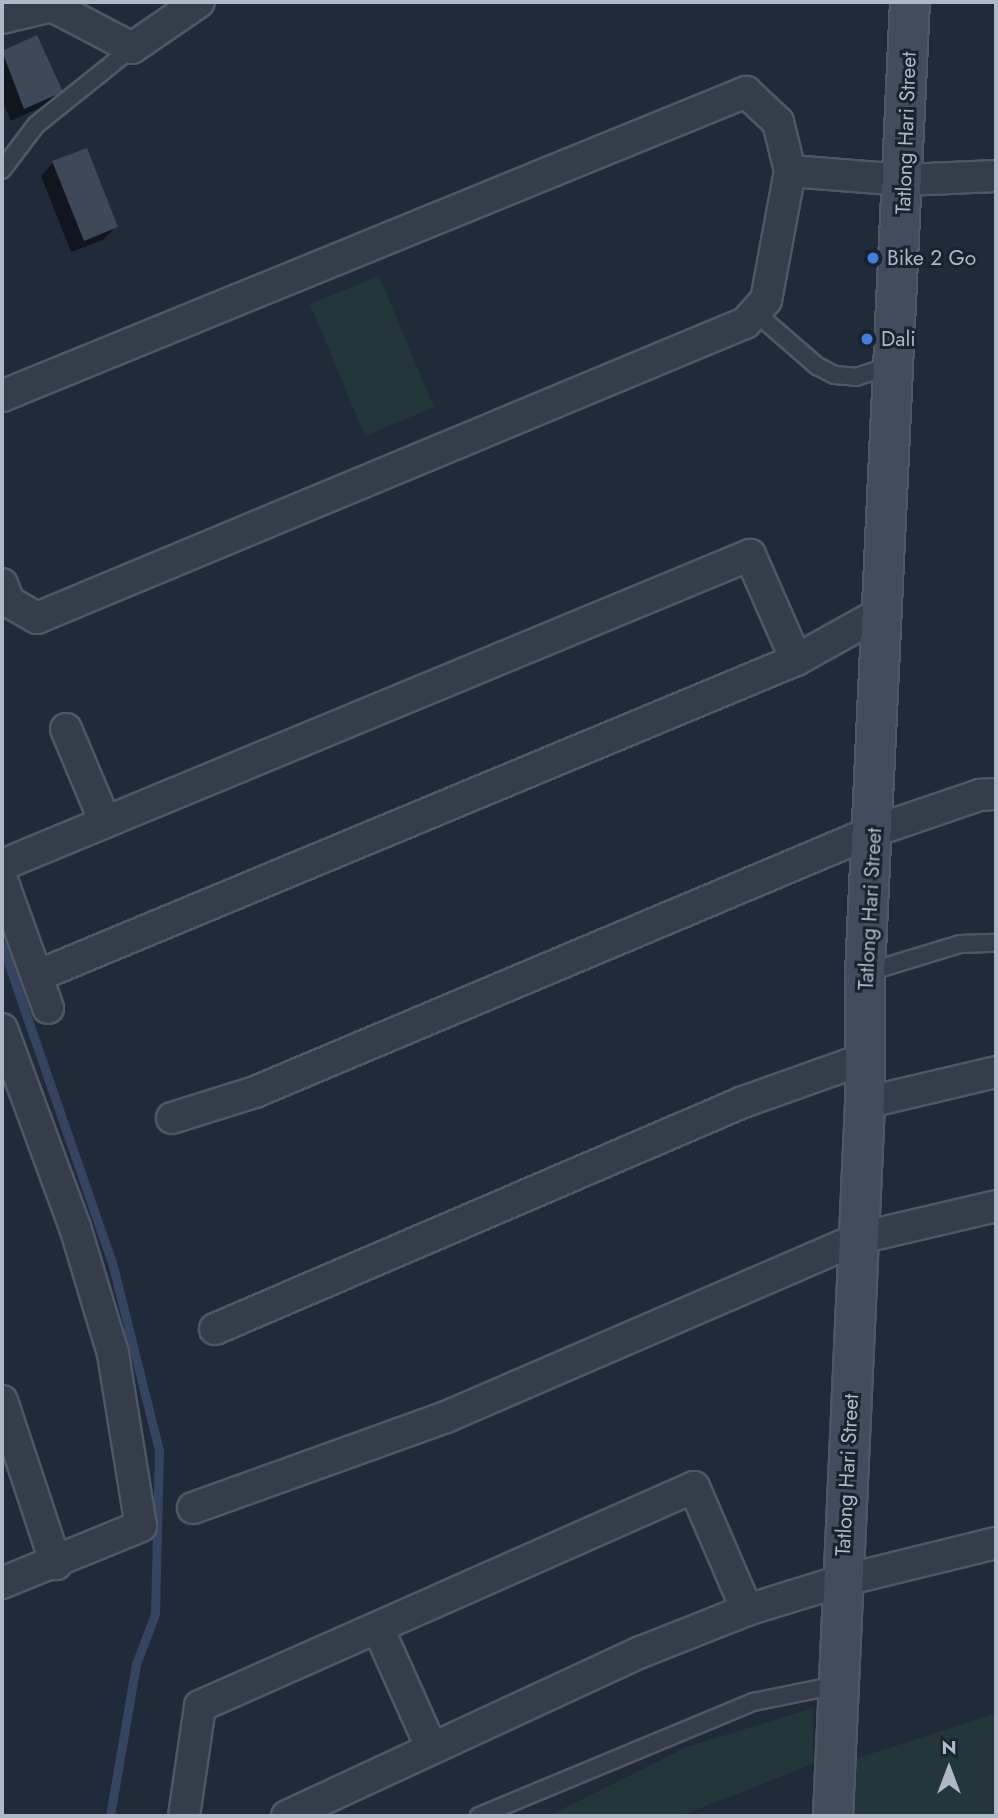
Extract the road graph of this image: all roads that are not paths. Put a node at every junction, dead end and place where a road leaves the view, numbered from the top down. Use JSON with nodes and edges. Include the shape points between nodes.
{"nodes":[{"id":1,"x":199,"y":2,"type":"edge"},
{"id":2,"x":911,"y":2,"type":"edge"},
{"id":3,"x":2,"y":18,"type":"edge"},
{"id":4,"x":132,"y":48,"type":"junction"},
{"id":5,"x":2,"y":170,"type":"edge"},
{"id":6,"x":790,"y":171,"type":"junction"},
{"id":7,"x":996,"y":176,"type":"edge"},
{"id":8,"x":905,"y":180,"type":"junction"},
{"id":9,"x":756,"y":313,"type":"junction"},
{"id":10,"x":895,"y":364,"type":"junction"},
{"id":11,"x":2,"y":396,"type":"edge"},
{"id":12,"x":2,"y":584,"type":"edge"},
{"id":13,"x":884,"y":611,"type":"junction"},
{"id":14,"x":796,"y":660,"type":"junction"},
{"id":15,"x":65,"y":729,"type":"dead end"},
{"id":16,"x":996,"y":794,"type":"edge"},
{"id":17,"x":105,"y":822,"type":"junction"},
{"id":18,"x":874,"y":831,"type":"junction"},
{"id":19,"x":2,"y":865,"type":"edge"},
{"id":20,"x":2,"y":880,"type":"edge"},
{"id":21,"x":996,"y":943,"type":"edge"},
{"id":22,"x":865,"y":973,"type":"junction"},
{"id":23,"x":37,"y":976,"type":"junction"},
{"id":24,"x":48,"y":1008,"type":"dead end"},
{"id":25,"x":2,"y":1029,"type":"edge"},
{"id":26,"x":864,"y":1059,"type":"junction"},
{"id":27,"x":996,"y":1072,"type":"edge"},
{"id":28,"x":866,"y":1103,"type":"junction"},
{"id":29,"x":173,"y":1118,"type":"dead end"},
{"id":30,"x":996,"y":1206,"type":"edge"},
{"id":31,"x":860,"y":1238,"type":"junction"},
{"id":32,"x":215,"y":1329,"type":"dead end"},
{"id":33,"x":2,"y":1401,"type":"edge"},
{"id":34,"x":193,"y":1508,"type":"dead end"},
{"id":35,"x":996,"y":1543,"type":"edge"},
{"id":36,"x":56,"y":1564,"type":"junction"},
{"id":37,"x":841,"y":1581,"type":"junction"},
{"id":38,"x":2,"y":1583,"type":"edge"},
{"id":39,"x":747,"y":1611,"type":"junction"},
{"id":40,"x":378,"y":1628,"type":"junction"},
{"id":41,"x":837,"y":1685,"type":"junction"},
{"id":42,"x":431,"y":1747,"type":"junction"},
{"id":43,"x":184,"y":1816,"type":"edge"},
{"id":44,"x":287,"y":1816,"type":"edge"},
{"id":45,"x":480,"y":1816,"type":"edge"},
{"id":46,"x":833,"y":1816,"type":"edge"}],
"edges":[{"from":1,"to":4,"type":"street"},
{"from":2,"to":8,"type":"street","name":"Tatlong Hari Street"},
{"from":3,"to":4,"type":"street","via":[[52,6]]},
{"from":4,"to":5,"type":"lane","via":[[36,125]]},
{"from":6,"to":8,"type":"street"},
{"from":6,"to":9,"type":"street","via":[[766,300]]},
{"from":6,"to":11,"type":"street","via":[[778,122],[746,92]]},
{"from":7,"to":8,"type":"street"},
{"from":8,"to":10,"type":"street","name":"Tatlong Hari Street"},
{"from":9,"to":10,"type":"lane","via":[[817,366],[835,375],[856,377]]},
{"from":9,"to":12,"type":"street","via":[[746,323],[37,618],[9,602]]},
{"from":10,"to":13,"type":"street","name":"Tatlong Hari Street"},
{"from":13,"to":14,"type":"street"},
{"from":13,"to":18,"type":"street","name":"Tatlong Hari Street"},
{"from":14,"to":17,"type":"street","via":[[750,555]]},
{"from":14,"to":23,"type":"street"},
{"from":15,"to":17,"type":"street"},
{"from":16,"to":18,"type":"street","via":[[980,795]]},
{"from":17,"to":19,"type":"street"},
{"from":18,"to":22,"type":"street","name":"Tatlong Hari Street"},
{"from":18,"to":29,"type":"street","via":[[255,1091]]},
{"from":20,"to":23,"type":"street"},
{"from":21,"to":22,"type":"lane","via":[[960,944]]},
{"from":22,"to":26,"type":"street","name":"Tatlong Hari Street"},
{"from":23,"to":24,"type":"street"},
{"from":25,"to":36,"type":"street","via":[[75,1227],[113,1354],[141,1526]]},
{"from":26,"to":28,"type":"street","name":"Tatlong Hari Street"},
{"from":26,"to":32,"type":"street","via":[[743,1102]]},
{"from":27,"to":28,"type":"street"},
{"from":28,"to":31,"type":"street","name":"Tatlong Hari Street"},
{"from":30,"to":31,"type":"street"},
{"from":31,"to":34,"type":"street","via":[[446,1417]]},
{"from":31,"to":37,"type":"street","name":"Tatlong Hari Street"},
{"from":33,"to":36,"type":"street"},
{"from":35,"to":37,"type":"street"},
{"from":36,"to":38,"type":"street"},
{"from":37,"to":39,"type":"street"},
{"from":37,"to":41,"type":"street","name":"Tatlong Hari Street"},
{"from":39,"to":40,"type":"street","via":[[694,1488]]},
{"from":39,"to":42,"type":"street","via":[[641,1652]]},
{"from":40,"to":42,"type":"street"},
{"from":40,"to":43,"type":"street","via":[[200,1706]]},
{"from":41,"to":45,"type":"lane","via":[[753,1702]]},
{"from":41,"to":46,"type":"street","name":"Tatlong Hari Street"},
{"from":42,"to":44,"type":"street"}]}
